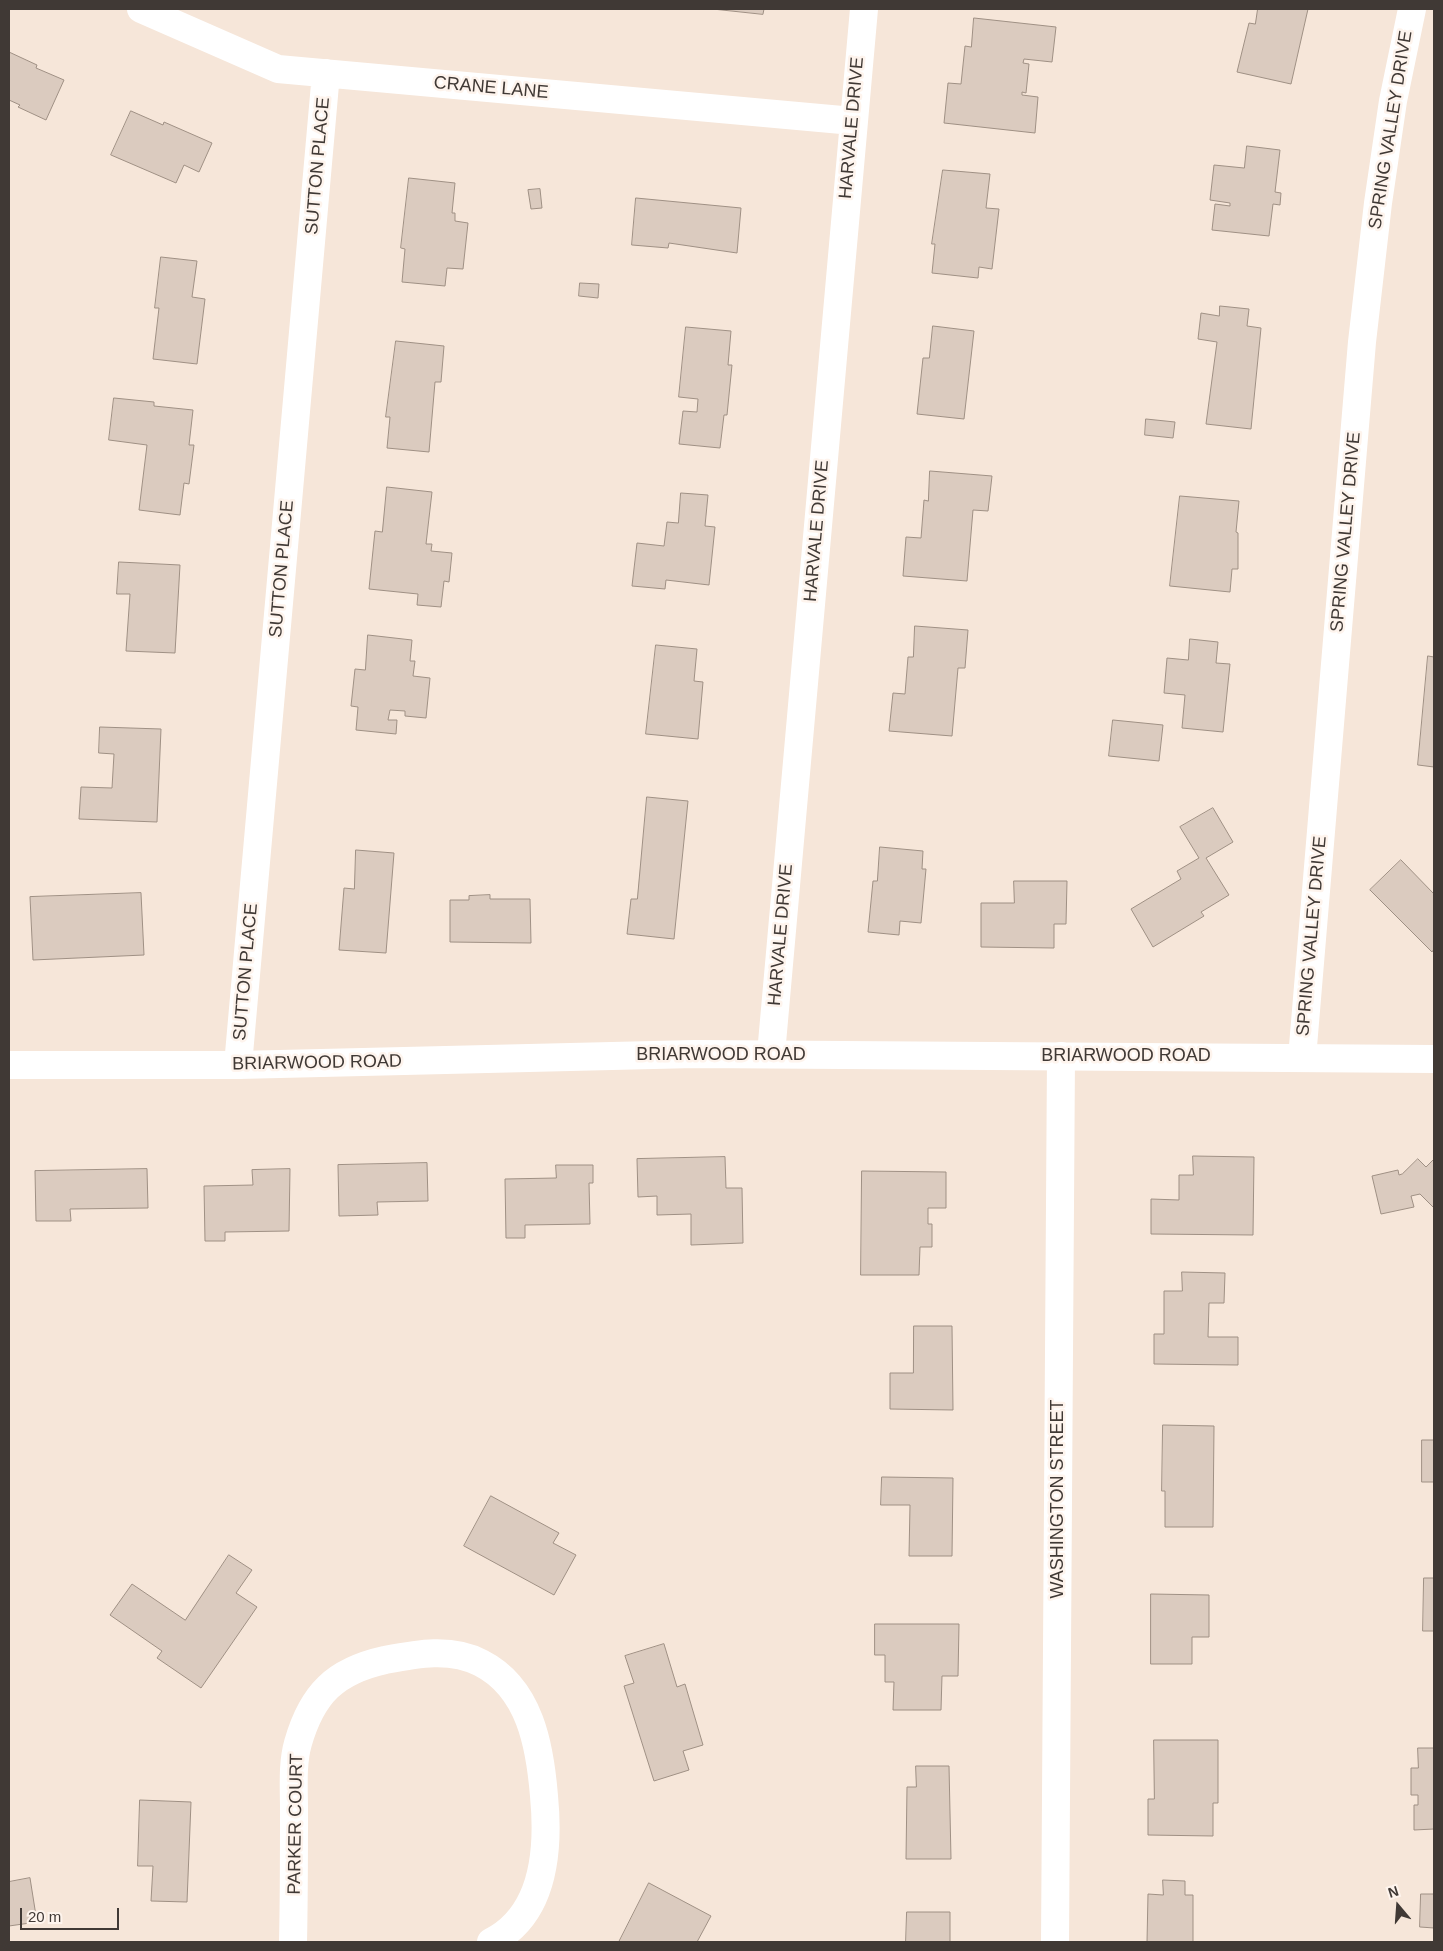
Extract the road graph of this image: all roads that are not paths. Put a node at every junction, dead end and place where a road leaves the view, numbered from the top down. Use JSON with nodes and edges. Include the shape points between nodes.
{"nodes":[{"id":1,"x":140,"y":9,"type":"edge"},
{"id":2,"x":864,"y":9,"type":"edge"},
{"id":3,"x":1412,"y":9,"type":"edge"},
{"id":4,"x":326,"y":73,"type":"junction"},
{"id":5,"x":853,"y":121,"type":"junction"},
{"id":6,"x":771,"y":1054,"type":"junction"},
{"id":7,"x":1061,"y":1056,"type":"junction"},
{"id":8,"x":1302,"y":1058,"type":"junction"},
{"id":9,"x":1434,"y":1059,"type":"edge"},
{"id":10,"x":9,"y":1065,"type":"edge"},
{"id":11,"x":238,"y":1065,"type":"junction"},
{"id":12,"x":293,"y":1942,"type":"edge"},
{"id":13,"x":491,"y":1942,"type":"edge"},
{"id":14,"x":1056,"y":1942,"type":"edge"}],
"edges":[{"from":1,"to":4,"type":"street","name":"CRANE LANE","via":[[278,69]]},
{"from":2,"to":5,"type":"street","name":"HARVALE DRIVE"},
{"from":3,"to":8,"type":"street","name":"SPRING VALLEY DRIVE","via":[[1388,129],[1362,342]]},
{"from":4,"to":5,"type":"street","name":"CRANE LANE"},
{"from":4,"to":11,"type":"street","name":"SUTTON PLACE"},
{"from":5,"to":6,"type":"street","name":"HARVALE DRIVE"},
{"from":6,"to":7,"type":"street","name":"BRIARWOOD ROAD"},
{"from":6,"to":11,"type":"street","name":"BRIARWOOD ROAD"},
{"from":7,"to":8,"type":"street","name":"BRIARWOOD ROAD"},
{"from":7,"to":14,"type":"street","name":"WASHINGTON STREET"},
{"from":8,"to":9,"type":"street","name":"BRIARWOOD ROAD"},
{"from":10,"to":11,"type":"street","name":"BRIARWOOD ROAD"},
{"from":12,"to":13,"type":"street","name":"PARKER COURT","via":[[295,1758],[311,1708],[324,1689],[342,1675],[377,1662],[421,1653],[451,1653],[480,1662],[499,1674],[529,1718],[540,1753],[547,1832],[542,1876],[530,1904],[517,1922]]}]}
